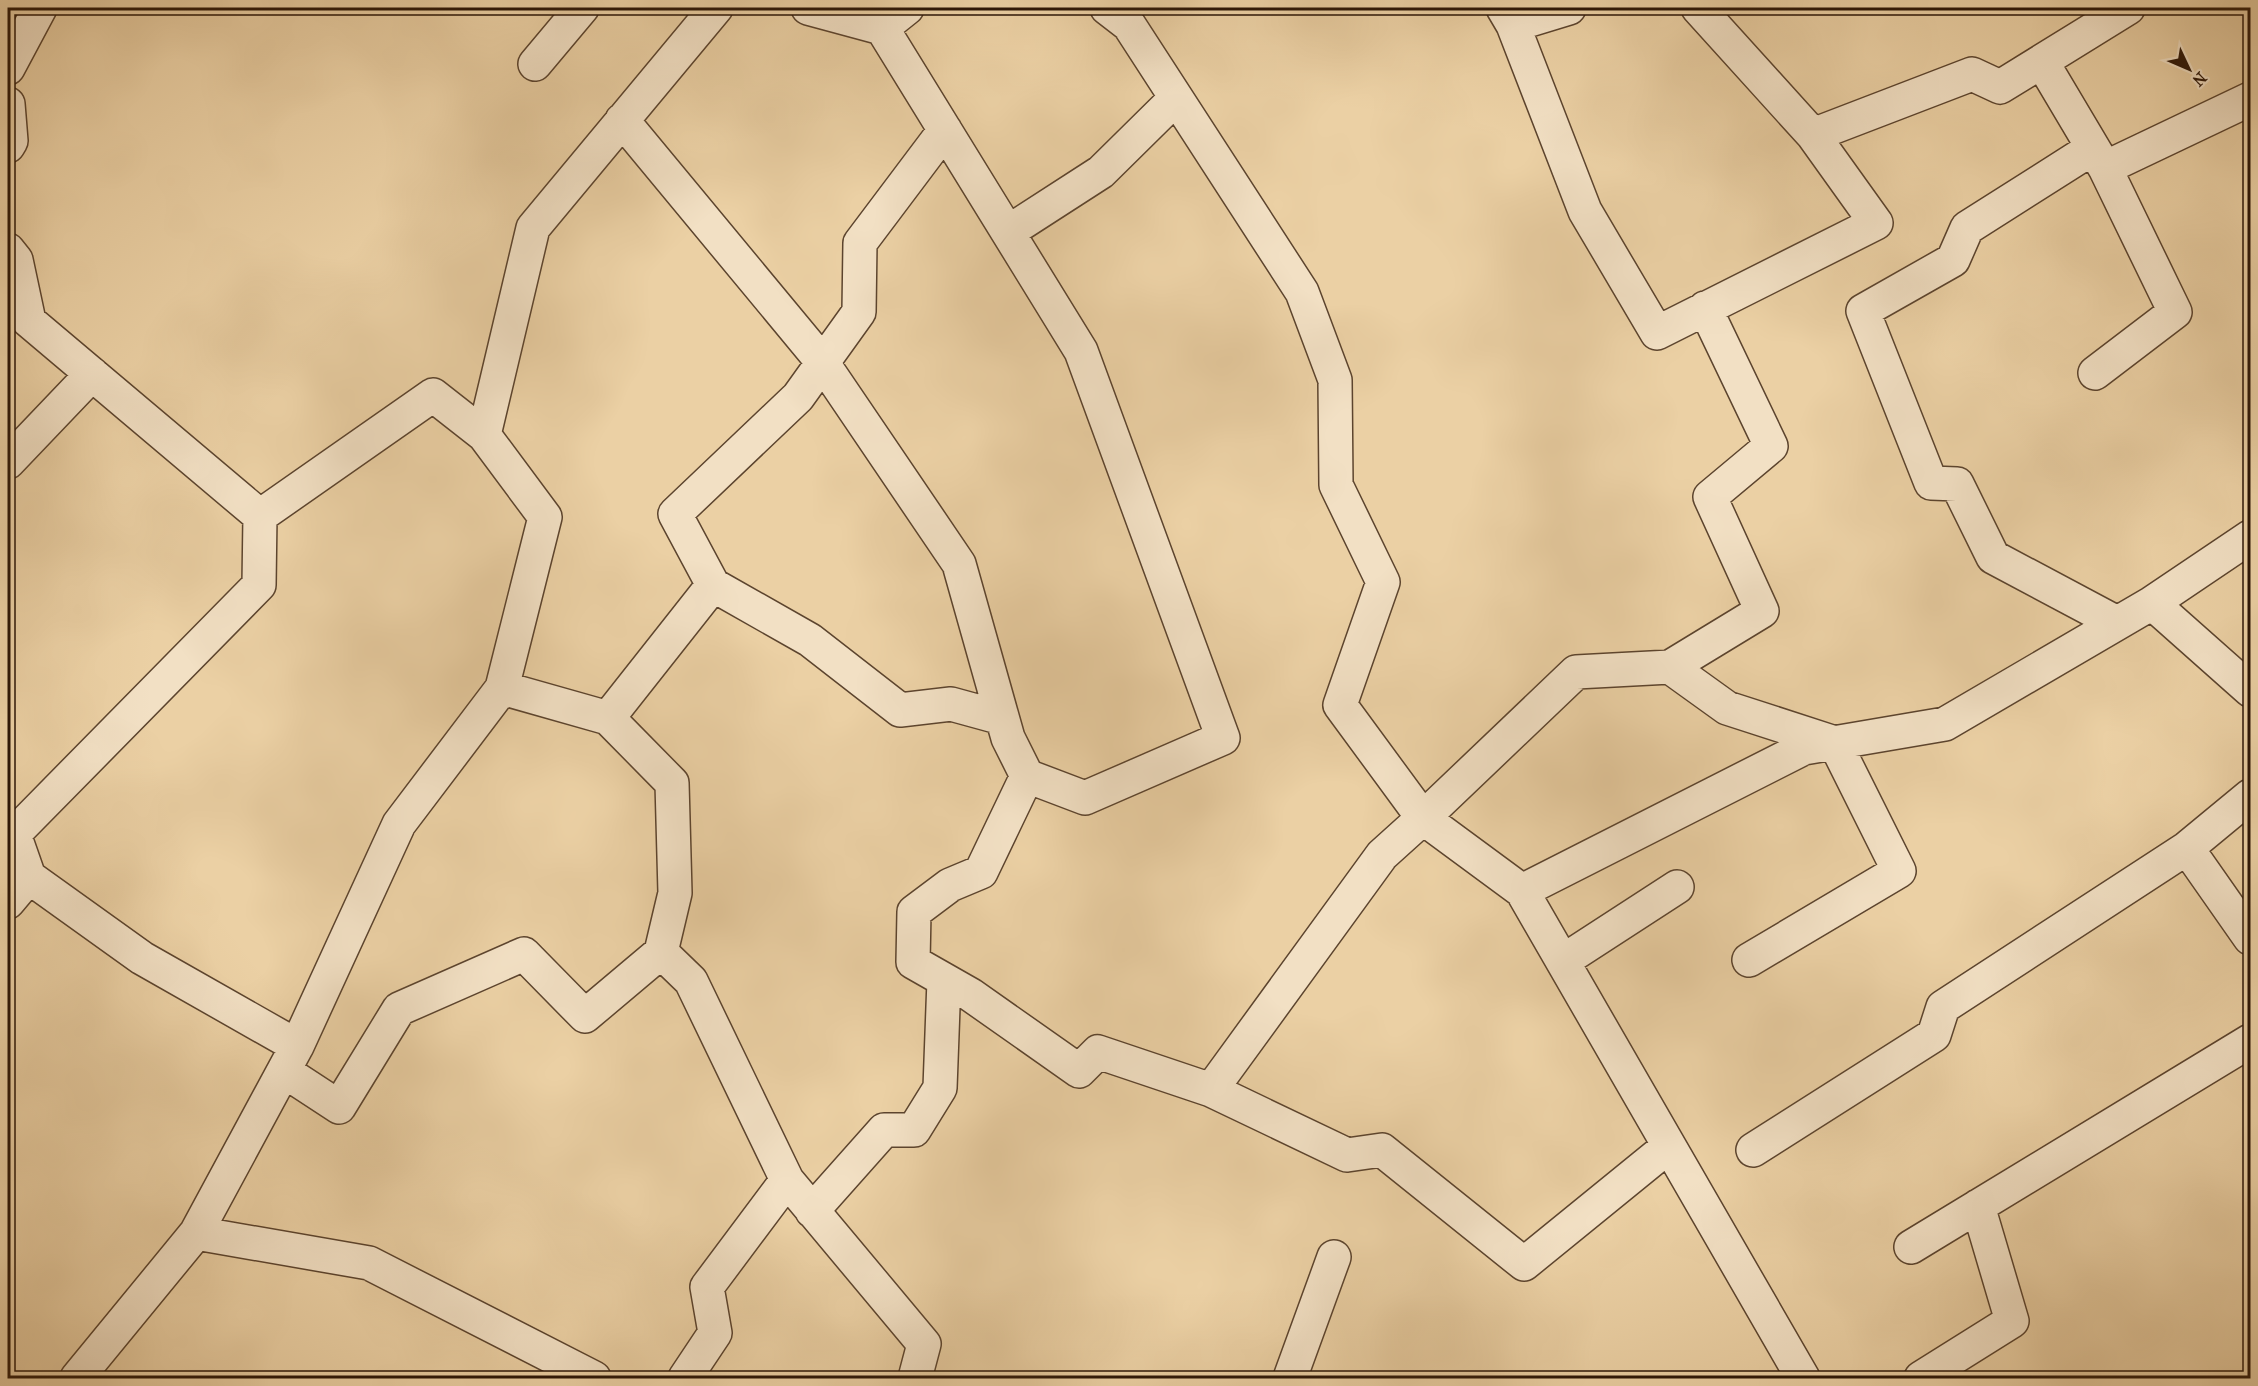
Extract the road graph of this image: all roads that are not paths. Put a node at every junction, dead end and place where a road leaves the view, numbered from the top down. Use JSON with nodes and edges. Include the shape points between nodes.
{"nodes":[{"id":1,"x":40,"y":8,"type":"edge"},
{"id":2,"x":582,"y":8,"type":"edge"},
{"id":3,"x":716,"y":8,"type":"edge"},
{"id":4,"x":808,"y":8,"type":"edge"},
{"id":5,"x":907,"y":8,"type":"edge"},
{"id":6,"x":1107,"y":8,"type":"edge"},
{"id":7,"x":1569,"y":8,"type":"edge"},
{"id":8,"x":1698,"y":8,"type":"edge"},
{"id":9,"x":2128,"y":8,"type":"edge"},
{"id":10,"x":1508,"y":16,"type":"edge"},
{"id":11,"x":882,"y":27,"type":"junction"},
{"id":12,"x":2042,"y":62,"type":"junction"},
{"id":13,"x":535,"y":64,"type":"dead end"},
{"id":14,"x":8,"y":68,"type":"edge"},
{"id":15,"x":1176,"y":98,"type":"junction"},
{"id":16,"x":2250,"y":99,"type":"edge"},
{"id":17,"x":8,"y":104,"type":"edge"},
{"id":18,"x":622,"y":120,"type":"junction"},
{"id":19,"x":945,"y":130,"type":"junction"},
{"id":20,"x":1813,"y":135,"type":"junction"},
{"id":21,"x":8,"y":146,"type":"edge"},
{"id":22,"x":2099,"y":158,"type":"junction"},
{"id":23,"x":1008,"y":232,"type":"junction"},
{"id":24,"x":8,"y":250,"type":"edge"},
{"id":25,"x":1705,"y":308,"type":"junction"},
{"id":26,"x":823,"y":363,"type":"junction"},
{"id":27,"x":2095,"y":373,"type":"dead end"},
{"id":28,"x":92,"y":374,"type":"junction"},
{"id":29,"x":484,"y":435,"type":"junction"},
{"id":30,"x":8,"y":462,"type":"edge"},
{"id":31,"x":260,"y":516,"type":"junction"},
{"id":32,"x":2250,"y":537,"type":"edge"},
{"id":33,"x":713,"y":585,"type":"junction"},
{"id":34,"x":2151,"y":603,"type":"junction"},
{"id":35,"x":2116,"y":623,"type":"junction"},
{"id":36,"x":1670,"y":667,"type":"junction"},
{"id":37,"x":502,"y":688,"type":"junction"},
{"id":38,"x":2250,"y":690,"type":"edge"},
{"id":39,"x":608,"y":718,"type":"junction"},
{"id":40,"x":1002,"y":718,"type":"junction"},
{"id":41,"x":1835,"y":743,"type":"junction"},
{"id":42,"x":1028,"y":776,"type":"junction"},
{"id":43,"x":2250,"y":796,"type":"edge"},
{"id":44,"x":1423,"y":818,"type":"junction"},
{"id":45,"x":10,"y":829,"type":"edge"},
{"id":46,"x":2187,"y":848,"type":"junction"},
{"id":47,"x":28,"y":877,"type":"junction"},
{"id":48,"x":1677,"y":887,"type":"dead end"},
{"id":49,"x":1522,"y":891,"type":"junction"},
{"id":50,"x":8,"y":902,"type":"edge"},
{"id":51,"x":2250,"y":938,"type":"edge"},
{"id":52,"x":661,"y":952,"type":"junction"},
{"id":53,"x":1749,"y":960,"type":"dead end"},
{"id":54,"x":1563,"y":961,"type":"junction"},
{"id":55,"x":944,"y":980,"type":"junction"},
{"id":56,"x":2250,"y":1041,"type":"edge"},
{"id":57,"x":290,"y":1059,"type":"junction"},
{"id":58,"x":1211,"y":1090,"type":"junction"},
{"id":59,"x":1669,"y":1146,"type":"junction"},
{"id":60,"x":1753,"y":1150,"type":"dead end"},
{"id":61,"x":787,"y":1180,"type":"junction"},
{"id":62,"x":1978,"y":1206,"type":"junction"},
{"id":63,"x":812,"y":1211,"type":"junction"},
{"id":64,"x":196,"y":1233,"type":"junction"},
{"id":65,"x":1911,"y":1247,"type":"dead end"},
{"id":66,"x":1334,"y":1257,"type":"dead end"},
{"id":67,"x":77,"y":1378,"type":"edge"},
{"id":68,"x":594,"y":1378,"type":"edge"},
{"id":69,"x":685,"y":1378,"type":"edge"},
{"id":70,"x":915,"y":1378,"type":"edge"},
{"id":71,"x":1290,"y":1378,"type":"edge"},
{"id":72,"x":1803,"y":1378,"type":"edge"},
{"id":73,"x":1921,"y":1378,"type":"edge"}],
"edges":[{"from":1,"to":14,"type":"street"},
{"from":2,"to":13,"type":"street"},
{"from":3,"to":18,"type":"street"},
{"from":4,"to":11,"type":"street"},
{"from":5,"to":11,"type":"street"},
{"from":6,"to":15,"type":"street","via":[[1129,25]]},
{"from":7,"to":10,"type":"street"},
{"from":8,"to":20,"type":"street"},
{"from":9,"to":12,"type":"street"},
{"from":10,"to":25,"type":"street","via":[[1585,212],[1657,333]]},
{"from":11,"to":19,"type":"street"},
{"from":12,"to":20,"type":"street","via":[[2000,87],[1972,74]]},
{"from":12,"to":22,"type":"street"},
{"from":15,"to":23,"type":"street","via":[[1101,172]]},
{"from":15,"to":44,"type":"street","via":[[1302,292],[1335,380],[1336,485],[1383,582],[1340,705]]},
{"from":16,"to":22,"type":"street"},
{"from":17,"to":21,"type":"street"},
{"from":18,"to":26,"type":"street"},
{"from":18,"to":29,"type":"street","via":[[533,228]]},
{"from":19,"to":23,"type":"street"},
{"from":19,"to":26,"type":"street","via":[[860,243],[859,312]]},
{"from":20,"to":25,"type":"street","via":[[1876,223]]},
{"from":22,"to":27,"type":"street","via":[[2175,312]]},
{"from":22,"to":35,"type":"street","via":[[1967,228],[1953,261],[1863,311],[1930,483],[1957,484],[1993,557]]},
{"from":23,"to":42,"type":"street","via":[[1081,351],[1223,738],[1085,798]]},
{"from":24,"to":28,"type":"street","via":[[16,260],[29,321]]},
{"from":25,"to":36,"type":"street","via":[[1771,446],[1710,497],[1762,611]]},
{"from":26,"to":33,"type":"street","via":[[798,397],[675,514]]},
{"from":26,"to":40,"type":"street","via":[[959,564]]},
{"from":28,"to":30,"type":"street"},
{"from":28,"to":31,"type":"street"},
{"from":29,"to":31,"type":"street","via":[[433,395]]},
{"from":29,"to":37,"type":"street","via":[[544,518]]},
{"from":31,"to":45,"type":"street","via":[[259,585]]},
{"from":32,"to":34,"type":"street"},
{"from":33,"to":39,"type":"street"},
{"from":33,"to":40,"type":"street","via":[[810,640],[900,710],[951,704]]},
{"from":34,"to":35,"type":"street"},
{"from":34,"to":38,"type":"street"},
{"from":35,"to":41,"type":"street","via":[[1945,724]]},
{"from":36,"to":41,"type":"street","via":[[1727,708]]},
{"from":36,"to":44,"type":"street","via":[[1576,672]]},
{"from":37,"to":39,"type":"street"},
{"from":37,"to":57,"type":"street","via":[[399,824]]},
{"from":39,"to":52,"type":"street","via":[[672,783],[675,893]]},
{"from":40,"to":42,"type":"street"},
{"from":41,"to":49,"type":"street","via":[[1804,748]]},
{"from":41,"to":53,"type":"street","via":[[1899,871]]},
{"from":42,"to":55,"type":"street","via":[[981,872],[950,885],[915,912],[913,962]]},
{"from":43,"to":46,"type":"street"},
{"from":44,"to":49,"type":"street"},
{"from":44,"to":58,"type":"street","via":[[1382,855]]},
{"from":45,"to":47,"type":"street"},
{"from":46,"to":51,"type":"street"},
{"from":46,"to":60,"type":"street","via":[[1944,1007],[1934,1035]]},
{"from":47,"to":50,"type":"street"},
{"from":47,"to":57,"type":"street"},
{"from":48,"to":54,"type":"street"},
{"from":49,"to":54,"type":"street"},
{"from":52,"to":57,"type":"street","via":[[585,1016],[524,954],[399,1009],[339,1107]]},
{"from":52,"to":61,"type":"street","via":[[691,981]]},
{"from":54,"to":59,"type":"street"},
{"from":55,"to":58,"type":"street","via":[[1079,1071],[1098,1052]]},
{"from":55,"to":63,"type":"street","via":[[940,1088],[914,1130],[884,1130]]},
{"from":56,"to":62,"type":"street"},
{"from":57,"to":64,"type":"street"},
{"from":58,"to":59,"type":"street","via":[[1347,1155],[1382,1150],[1524,1264]]},
{"from":59,"to":72,"type":"street"},
{"from":61,"to":63,"type":"street"},
{"from":61,"to":69,"type":"street","via":[[707,1287],[715,1333]]},
{"from":62,"to":65,"type":"street"},
{"from":62,"to":73,"type":"street","via":[[2012,1321]]},
{"from":63,"to":70,"type":"street","via":[[924,1344]]},
{"from":64,"to":67,"type":"street"},
{"from":64,"to":68,"type":"street","via":[[369,1263]]},
{"from":66,"to":71,"type":"street"}]}
